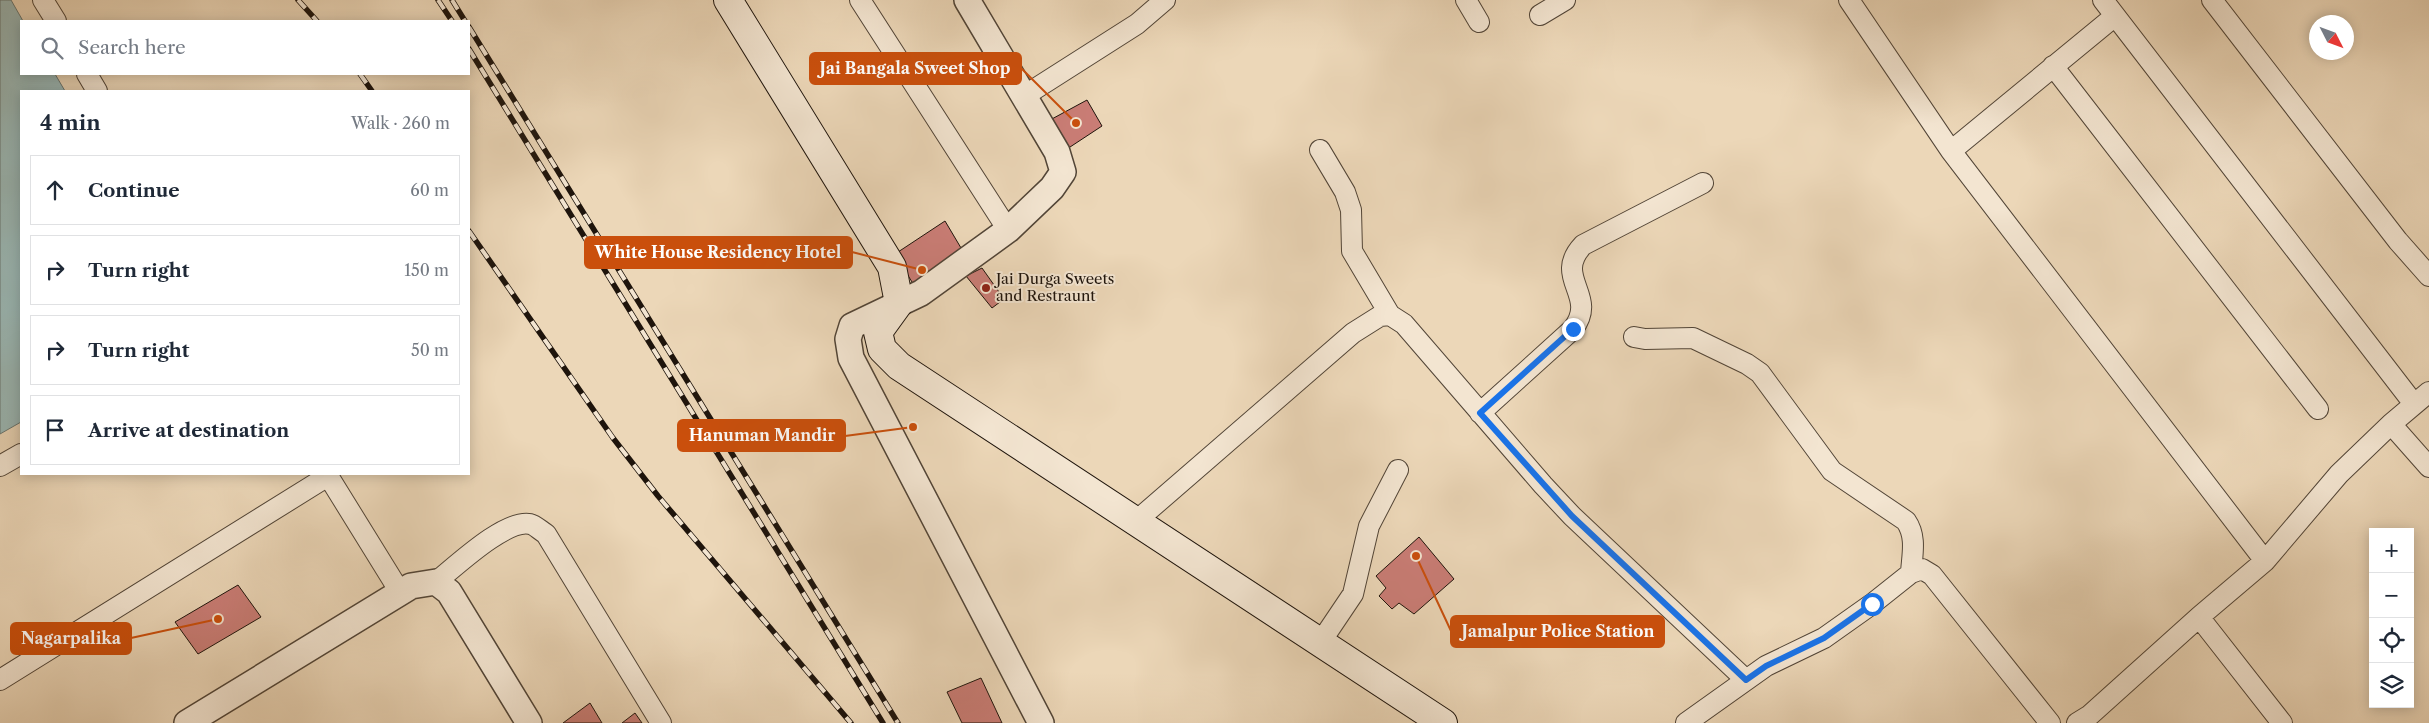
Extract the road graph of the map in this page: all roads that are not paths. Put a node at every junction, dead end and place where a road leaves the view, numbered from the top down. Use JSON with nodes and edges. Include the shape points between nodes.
{"nodes":[{"id":1,"x":43,"y":0,"type":"edge"},
{"id":2,"x":728,"y":0,"type":"edge"},
{"id":3,"x":860,"y":0,"type":"edge"},
{"id":4,"x":967,"y":0,"type":"edge"},
{"id":5,"x":1164,"y":0,"type":"edge"},
{"id":6,"x":1466,"y":0,"type":"edge"},
{"id":7,"x":1565,"y":0,"type":"edge"},
{"id":8,"x":1849,"y":0,"type":"edge"},
{"id":9,"x":2103,"y":0,"type":"edge"},
{"id":10,"x":2212,"y":0,"type":"edge"},
{"id":11,"x":1540,"y":15,"type":"dead end"},
{"id":12,"x":2116,"y":16,"type":"junction"},
{"id":13,"x":55,"y":20,"type":"edge"},
{"id":14,"x":1479,"y":22,"type":"dead end"},
{"id":15,"x":2053,"y":66,"type":"junction"},
{"id":16,"x":88,"y":75,"type":"edge"},
{"id":17,"x":96,"y":90,"type":"edge"},
{"id":18,"x":1024,"y":96,"type":"junction"},
{"id":19,"x":1320,"y":150,"type":"dead end"},
{"id":20,"x":1951,"y":151,"type":"junction"},
{"id":21,"x":1702,"y":183,"type":"dead end"},
{"id":22,"x":1008,"y":230,"type":"junction"},
{"id":23,"x":2429,"y":276,"type":"edge"},
{"id":24,"x":898,"y":303,"type":"junction"},
{"id":25,"x":1390,"y":315,"type":"junction"},
{"id":26,"x":1634,"y":337,"type":"dead end"},
{"id":27,"x":899,"y":366,"type":"junction"},
{"id":28,"x":861,"y":379,"type":"junction"},
{"id":29,"x":2422,"y":398,"type":"edge"},
{"id":30,"x":2318,"y":409,"type":"dead end"},
{"id":31,"x":1480,"y":413,"type":"junction"},
{"id":32,"x":2391,"y":424,"type":"junction"},
{"id":33,"x":20,"y":455,"type":"edge"},
{"id":34,"x":0,"y":466,"type":"edge"},
{"id":35,"x":2429,"y":467,"type":"edge"},
{"id":36,"x":1398,"y":470,"type":"dead end"},
{"id":37,"x":327,"y":475,"type":"edge"},
{"id":38,"x":1135,"y":522,"type":"junction"},
{"id":39,"x":2265,"y":561,"type":"junction"},
{"id":40,"x":1911,"y":573,"type":"junction"},
{"id":41,"x":436,"y":582,"type":"junction"},
{"id":42,"x":400,"y":592,"type":"junction"},
{"id":43,"x":2199,"y":616,"type":"junction"},
{"id":44,"x":1320,"y":643,"type":"junction"},
{"id":45,"x":0,"y":680,"type":"edge"},
{"id":46,"x":1746,"y":680,"type":"junction"},
{"id":47,"x":188,"y":723,"type":"edge"},
{"id":48,"x":529,"y":723,"type":"edge"},
{"id":49,"x":661,"y":723,"type":"edge"},
{"id":50,"x":1041,"y":723,"type":"edge"},
{"id":51,"x":1443,"y":723,"type":"edge"},
{"id":52,"x":1686,"y":723,"type":"edge"},
{"id":53,"x":2028,"y":723,"type":"edge"},
{"id":54,"x":2040,"y":723,"type":"edge"},
{"id":55,"x":2050,"y":723,"type":"edge"},
{"id":56,"x":2077,"y":723,"type":"edge"},
{"id":57,"x":2282,"y":723,"type":"edge"}],
"edges":[{"from":1,"to":13,"type":"street"},
{"from":2,"to":24,"type":"main road","via":[[892,267]]},
{"from":3,"to":22,"type":"street"},
{"from":4,"to":18,"type":"street"},
{"from":5,"to":18,"type":"street","via":[[1137,24]]},
{"from":6,"to":14,"type":"street"},
{"from":7,"to":11,"type":"street"},
{"from":8,"to":20,"type":"street"},
{"from":9,"to":12,"type":"street"},
{"from":10,"to":23,"type":"street","via":[[2398,241]]},
{"from":12,"to":15,"type":"street"},
{"from":12,"to":29,"type":"street"},
{"from":15,"to":20,"type":"street"},
{"from":15,"to":30,"type":"street"},
{"from":16,"to":17,"type":"street"},
{"from":18,"to":22,"type":"street","via":[[1056,152],[1063,172],[1052,188]]},
{"from":19,"to":25,"type":"street","via":[[1345,192],[1351,210],[1352,251]]},
{"from":20,"to":39,"type":"street"},
{"from":21,"to":31,"type":"street","via":[[1583,245],[1573,256],[1570,269],[1582,304],[1580,319]]},
{"from":22,"to":24,"type":"street","via":[[920,293]]},
{"from":24,"to":27,"type":"main road","via":[[878,332],[882,349]]},
{"from":24,"to":28,"type":"street","via":[[852,326],[848,339],[851,358]]},
{"from":25,"to":31,"type":"street","via":[[1404,324]]},
{"from":25,"to":38,"type":"street","via":[[1380,316],[1353,333]]},
{"from":26,"to":40,"type":"street","via":[[1693,338],[1728,353],[1760,373],[1832,471],[1906,521],[1912,529]]},
{"from":27,"to":28,"type":"street"},
{"from":27,"to":38,"type":"main road"},
{"from":28,"to":50,"type":"street"},
{"from":29,"to":32,"type":"street"},
{"from":31,"to":46,"type":"street","via":[[1572,516]]},
{"from":32,"to":35,"type":"street"},
{"from":32,"to":39,"type":"street","via":[[2339,474]]},
{"from":33,"to":34,"type":"street"},
{"from":36,"to":44,"type":"street","via":[[1369,526],[1353,594]]},
{"from":37,"to":42,"type":"street"},
{"from":37,"to":45,"type":"street"},
{"from":38,"to":44,"type":"main road"},
{"from":39,"to":43,"type":"street"},
{"from":40,"to":46,"type":"street","via":[[1824,638],[1766,666]]},
{"from":40,"to":55,"type":"street","via":[[1922,569],[1932,575]]},
{"from":41,"to":42,"type":"street","via":[[411,586]]},
{"from":41,"to":48,"type":"street","via":[[449,592]]},
{"from":41,"to":49,"type":"street","via":[[514,524],[531,524],[546,534]]},
{"from":42,"to":47,"type":"street"},
{"from":43,"to":56,"type":"street"},
{"from":43,"to":57,"type":"street"},
{"from":44,"to":51,"type":"main road"},
{"from":46,"to":52,"type":"street"},
{"from":53,"to":54,"type":"street"}]}
